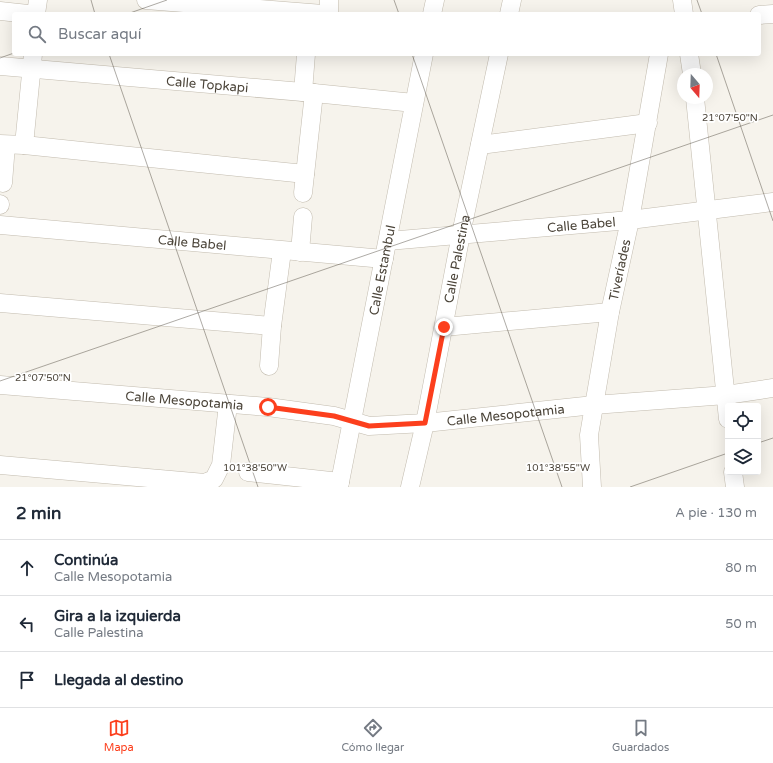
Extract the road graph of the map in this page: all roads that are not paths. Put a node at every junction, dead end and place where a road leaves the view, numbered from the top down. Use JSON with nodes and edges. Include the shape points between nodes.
{"nodes":[{"id":1,"x":38,"y":0,"type":"edge"},
{"id":2,"x":146,"y":0,"type":"edge"},
{"id":3,"x":329,"y":0,"type":"edge"},
{"id":4,"x":435,"y":0,"type":"edge"},
{"id":5,"x":512,"y":0,"type":"edge"},
{"id":6,"x":682,"y":0,"type":"edge"},
{"id":7,"x":0,"y":12,"type":"edge"},
{"id":8,"x":36,"y":12,"type":"edge"},
{"id":9,"x":298,"y":12,"type":"edge"},
{"id":10,"x":329,"y":12,"type":"edge"},
{"id":11,"x":432,"y":12,"type":"edge"},
{"id":12,"x":509,"y":12,"type":"edge"},
{"id":13,"x":684,"y":12,"type":"edge"},
{"id":14,"x":12,"y":13,"type":"edge"},
{"id":15,"x":773,"y":14,"type":"edge"},
{"id":16,"x":761,"y":15,"type":"edge"},
{"id":17,"x":306,"y":56,"type":"edge"},
{"id":18,"x":425,"y":56,"type":"edge"},
{"id":19,"x":500,"y":56,"type":"edge"},
{"id":20,"x":659,"y":56,"type":"edge"},
{"id":21,"x":689,"y":56,"type":"edge"},
{"id":22,"x":33,"y":61,"type":"edge"},
{"id":23,"x":0,"y":66,"type":"edge"},
{"id":24,"x":691,"y":68,"type":"edge"},
{"id":25,"x":309,"y":92,"type":"junction"},
{"id":26,"x":414,"y":103,"type":"junction"},
{"id":27,"x":696,"y":104,"type":"edge"},
{"id":28,"x":648,"y":123,"type":"junction"},
{"id":29,"x":10,"y":144,"type":"edge"},
{"id":30,"x":480,"y":145,"type":"junction"},
{"id":31,"x":305,"y":174,"type":"junction"},
{"id":32,"x":3,"y":183,"type":"dead end"},
{"id":33,"x":303,"y":193,"type":"dead end"},
{"id":34,"x":773,"y":202,"type":"edge"},
{"id":35,"x":706,"y":210,"type":"junction"},
{"id":36,"x":303,"y":217,"type":"dead end"},
{"id":37,"x":630,"y":220,"type":"junction"},
{"id":38,"x":0,"y":225,"type":"edge"},
{"id":39,"x":461,"y":234,"type":"junction"},
{"id":40,"x":388,"y":241,"type":"junction"},
{"id":41,"x":282,"y":251,"type":"junction"},
{"id":42,"x":300,"y":252,"type":"junction"},
{"id":43,"x":384,"y":259,"type":"junction"},
{"id":44,"x":0,"y":303,"type":"edge"},
{"id":45,"x":610,"y":312,"type":"junction"},
{"id":46,"x":272,"y":326,"type":"junction"},
{"id":47,"x":444,"y":327,"type":"junction"},
{"id":48,"x":269,"y":366,"type":"dead end"},
{"id":49,"x":0,"y":385,"type":"edge"},
{"id":50,"x":773,"y":388,"type":"edge"},
{"id":51,"x":726,"y":395,"type":"junction"},
{"id":52,"x":727,"y":403,"type":"edge"},
{"id":53,"x":228,"y":404,"type":"junction"},
{"id":54,"x":594,"y":405,"type":"junction"},
{"id":55,"x":351,"y":422,"type":"junction"},
{"id":56,"x":425,"y":423,"type":"junction"},
{"id":57,"x":0,"y":465,"type":"edge"},
{"id":58,"x":248,"y":472,"type":"dead end"},
{"id":59,"x":733,"y":475,"type":"edge"},
{"id":60,"x":340,"y":484,"type":"edge"},
{"id":61,"x":410,"y":487,"type":"edge"},
{"id":62,"x":592,"y":487,"type":"edge"},
{"id":63,"x":735,"y":487,"type":"edge"}],
"edges":[{"from":1,"to":8,"type":"street"},
{"from":2,"to":9,"type":"street"},
{"from":3,"to":10,"type":"street"},
{"from":4,"to":11,"type":"street"},
{"from":5,"to":12,"type":"street"},
{"from":6,"to":13,"type":"street"},
{"from":7,"to":14,"type":"street"},
{"from":15,"to":16,"type":"street"},
{"from":17,"to":25,"type":"street"},
{"from":18,"to":26,"type":"street","name":"Calle Estambul"},
{"from":19,"to":30,"type":"street","name":"Calle Palestina"},
{"from":20,"to":28,"type":"street","name":"Tiveríades"},
{"from":21,"to":24,"type":"street"},
{"from":22,"to":23,"type":"street","name":"Calle Topkapi"},
{"from":22,"to":25,"type":"street","name":"Calle Topkapi"},
{"from":22,"to":29,"type":"street"},
{"from":25,"to":26,"type":"street","name":"Calle Topkapi"},
{"from":25,"to":31,"type":"street"},
{"from":26,"to":40,"type":"street","name":"Calle Estambul"},
{"from":27,"to":35,"type":"street"},
{"from":28,"to":30,"type":"street"},
{"from":28,"to":37,"type":"street","name":"Tiveríades"},
{"from":29,"to":31,"type":"street"},
{"from":29,"to":32,"type":"street"},
{"from":30,"to":39,"type":"street","name":"Calle Palestina"},
{"from":31,"to":33,"type":"street"},
{"from":34,"to":35,"type":"street","name":"Calle Babel"},
{"from":35,"to":37,"type":"street","name":"Calle Babel"},
{"from":35,"to":51,"type":"street"},
{"from":36,"to":42,"type":"street"},
{"from":37,"to":39,"type":"street","name":"Calle Babel"},
{"from":37,"to":45,"type":"street","name":"Tiveríades"},
{"from":38,"to":41,"type":"street","name":"Calle Babel"},
{"from":39,"to":40,"type":"street","name":"Calle Babel"},
{"from":39,"to":47,"type":"street","name":"Calle Palestina"},
{"from":40,"to":43,"type":"street","name":"Calle Estambul"},
{"from":41,"to":42,"type":"street","name":"Calle Babel"},
{"from":41,"to":46,"type":"street"},
{"from":42,"to":43,"type":"street","name":"Calle Babel"},
{"from":43,"to":55,"type":"street","name":"Calle Estambul"},
{"from":44,"to":46,"type":"street"},
{"from":45,"to":47,"type":"street"},
{"from":45,"to":54,"type":"street","name":"Tiveríades"},
{"from":46,"to":48,"type":"street"},
{"from":47,"to":56,"type":"street","name":"Calle Palestina"},
{"from":49,"to":53,"type":"street","name":"Calle Mesopotamia"},
{"from":50,"to":51,"type":"street","name":"Calle Mesopotamia"},
{"from":51,"to":52,"type":"street"},
{"from":51,"to":54,"type":"street","name":"Calle Mesopotamia"},
{"from":53,"to":55,"type":"street","name":"Calle Mesopotamia","via":[[334,416]]},
{"from":53,"to":57,"type":"street","via":[[221,466],[214,479],[205,483]]},
{"from":54,"to":56,"type":"street","name":"Calle Mesopotamia"},
{"from":54,"to":62,"type":"street","name":"Tiveríades","via":[[589,435]]},
{"from":55,"to":56,"type":"street","name":"Calle Mesopotamia","via":[[369,426]]},
{"from":55,"to":60,"type":"street","name":"Calle Estambul"},
{"from":56,"to":61,"type":"street","name":"Calle Palestina"},
{"from":58,"to":60,"type":"street"},
{"from":59,"to":63,"type":"street"}]}
